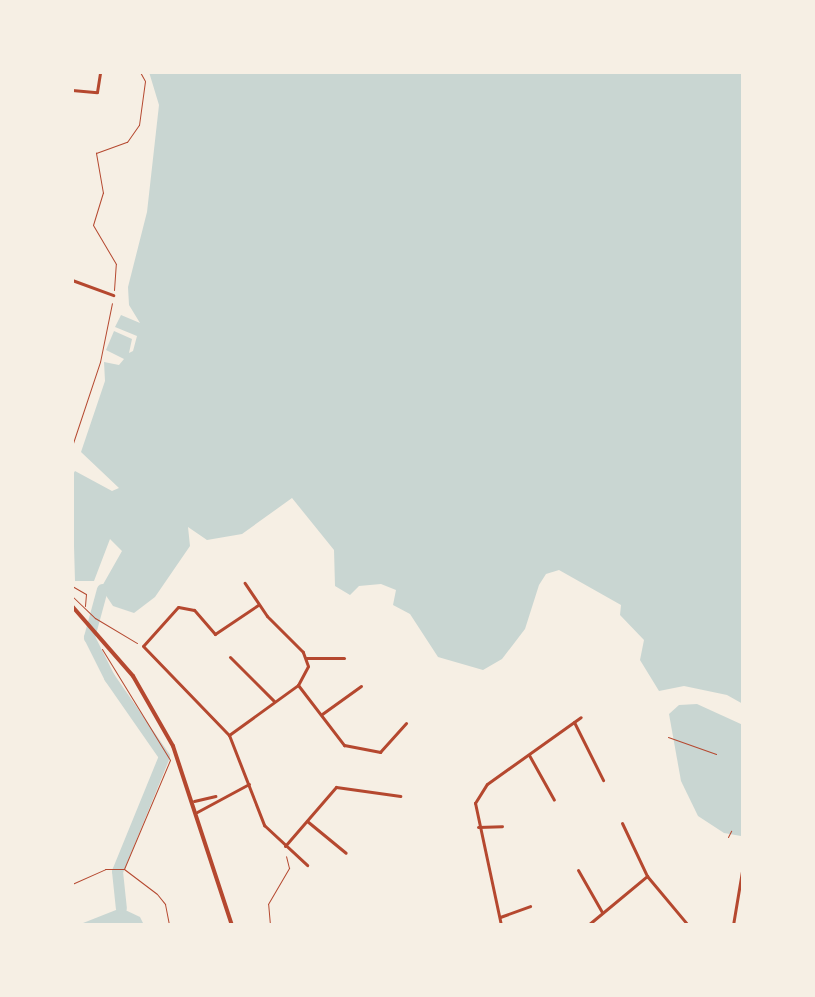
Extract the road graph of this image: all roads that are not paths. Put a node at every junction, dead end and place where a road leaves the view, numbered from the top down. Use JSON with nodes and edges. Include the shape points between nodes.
{"nodes":[{"id":1,"x":100,"y":72,"type":"edge"},
{"id":2,"x":72,"y":90,"type":"edge"},
{"id":3,"x":72,"y":280,"type":"edge"},
{"id":4,"x":113,"y":295,"type":"road end"},
{"id":5,"x":245,"y":583,"type":"dead end"},
{"id":6,"x":258,"y":605,"type":"junction"},
{"id":7,"x":72,"y":606,"type":"edge"},
{"id":8,"x":230,"y":657,"type":"dead end"},
{"id":9,"x":306,"y":658,"type":"junction"},
{"id":10,"x":344,"y":658,"type":"dead end"},
{"id":11,"x":298,"y":685,"type":"junction"},
{"id":12,"x":361,"y":686,"type":"dead end"},
{"id":13,"x":274,"y":701,"type":"junction"},
{"id":14,"x":320,"y":715,"type":"junction"},
{"id":15,"x":581,"y":717,"type":"dead end"},
{"id":16,"x":574,"y":722,"type":"junction"},
{"id":17,"x":406,"y":723,"type":"dead end"},
{"id":18,"x":229,"y":735,"type":"junction"},
{"id":19,"x":529,"y":755,"type":"junction"},
{"id":20,"x":603,"y":780,"type":"dead end"},
{"id":21,"x":249,"y":784,"type":"junction"},
{"id":22,"x":219,"y":796,"type":"junction"},
{"id":23,"x":400,"y":796,"type":"dead end"},
{"id":24,"x":554,"y":800,"type":"dead end"},
{"id":25,"x":194,"y":801,"type":"junction"},
{"id":26,"x":197,"y":812,"type":"junction"},
{"id":27,"x":307,"y":821,"type":"junction"},
{"id":28,"x":622,"y":823,"type":"dead end"},
{"id":29,"x":502,"y":826,"type":"dead end"},
{"id":30,"x":478,"y":827,"type":"junction"},
{"id":31,"x":285,"y":846,"type":"junction"},
{"id":32,"x":346,"y":853,"type":"dead end"},
{"id":33,"x":307,"y":865,"type":"dead end"},
{"id":34,"x":743,"y":865,"type":"edge"},
{"id":35,"x":578,"y":870,"type":"dead end"},
{"id":36,"x":647,"y":876,"type":"junction"},
{"id":37,"x":530,"y":906,"type":"dead end"},
{"id":38,"x":602,"y":912,"type":"junction"},
{"id":39,"x":499,"y":917,"type":"junction"},
{"id":40,"x":232,"y":925,"type":"edge"},
{"id":41,"x":501,"y":925,"type":"edge"},
{"id":42,"x":588,"y":925,"type":"edge"},
{"id":43,"x":688,"y":925,"type":"edge"},
{"id":44,"x":733,"y":925,"type":"edge"}],
"edges":[{"from":1,"to":2,"type":"street","via":[[97,92]]},
{"from":3,"to":4,"type":"street"},
{"from":5,"to":6,"type":"street"},
{"from":6,"to":9,"type":"street"},
{"from":6,"to":18,"type":"street","via":[[215,634],[194,610],[178,607],[143,646]]},
{"from":7,"to":25,"type":"main road","via":[[154,711]]},
{"from":8,"to":13,"type":"street"},
{"from":9,"to":10,"type":"street"},
{"from":9,"to":11,"type":"street","via":[[306,674]]},
{"from":11,"to":13,"type":"street"},
{"from":11,"to":14,"type":"street"},
{"from":12,"to":14,"type":"street"},
{"from":13,"to":18,"type":"street"},
{"from":14,"to":17,"type":"street","via":[[339,742],[380,752]]},
{"from":15,"to":16,"type":"street"},
{"from":16,"to":19,"type":"street"},
{"from":16,"to":20,"type":"street"},
{"from":18,"to":21,"type":"street"},
{"from":19,"to":24,"type":"street"},
{"from":19,"to":30,"type":"street","via":[[481,790],[475,803]]},
{"from":21,"to":22,"type":"street"},
{"from":21,"to":31,"type":"street","via":[[264,825]]},
{"from":22,"to":25,"type":"street"},
{"from":22,"to":26,"type":"street"},
{"from":23,"to":27,"type":"street","via":[[336,787]]},
{"from":25,"to":26,"type":"main road"},
{"from":26,"to":40,"type":"main road"},
{"from":27,"to":31,"type":"street"},
{"from":27,"to":32,"type":"street"},
{"from":28,"to":36,"type":"street"},
{"from":29,"to":30,"type":"street"},
{"from":30,"to":39,"type":"street"},
{"from":31,"to":33,"type":"street"},
{"from":34,"to":44,"type":"street"},
{"from":35,"to":38,"type":"street"},
{"from":36,"to":38,"type":"street"},
{"from":36,"to":43,"type":"street"},
{"from":37,"to":39,"type":"street"},
{"from":38,"to":42,"type":"street"},
{"from":39,"to":41,"type":"street"}]}
